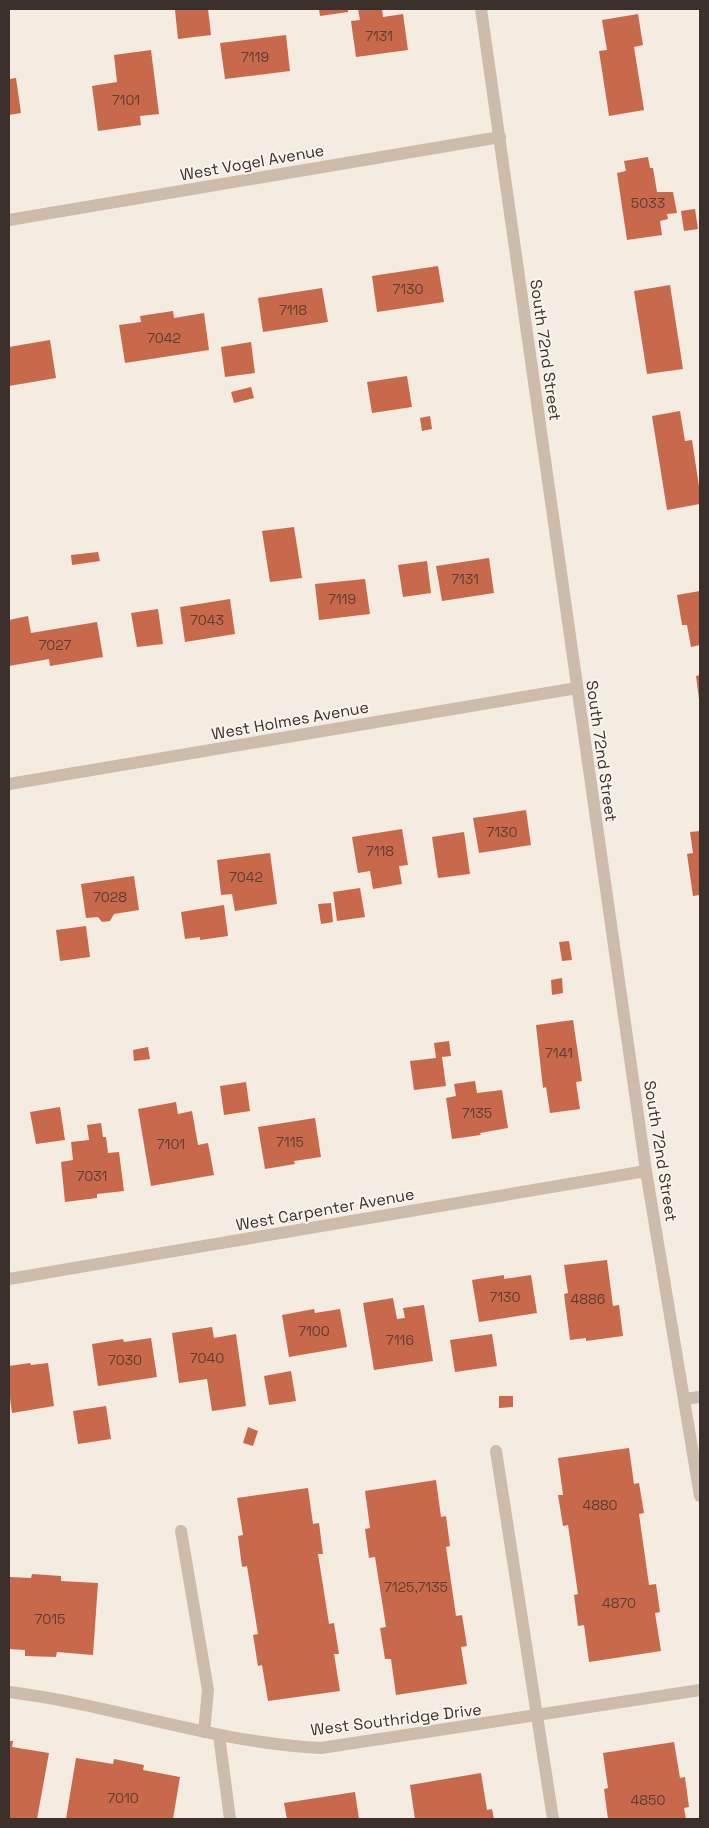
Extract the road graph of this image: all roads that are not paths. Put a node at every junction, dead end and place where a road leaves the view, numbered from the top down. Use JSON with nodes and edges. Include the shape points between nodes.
{"nodes":[{"id":1,"x":481,"y":9,"type":"edge"},
{"id":2,"x":500,"y":137,"type":"junction"},
{"id":3,"x":9,"y":220,"type":"edge"},
{"id":4,"x":577,"y":688,"type":"junction"},
{"id":5,"x":9,"y":784,"type":"edge"},
{"id":6,"x":646,"y":1171,"type":"junction"},
{"id":7,"x":9,"y":1279,"type":"edge"},
{"id":8,"x":700,"y":1397,"type":"edge"},
{"id":9,"x":684,"y":1399,"type":"junction"},
{"id":10,"x":496,"y":1451,"type":"dead end"},
{"id":11,"x":700,"y":1496,"type":"edge"},
{"id":12,"x":181,"y":1531,"type":"dead end"},
{"id":13,"x":700,"y":1690,"type":"edge"},
{"id":14,"x":9,"y":1692,"type":"edge"},
{"id":15,"x":536,"y":1716,"type":"junction"},
{"id":16,"x":204,"y":1732,"type":"junction"},
{"id":17,"x":219,"y":1736,"type":"junction"},
{"id":18,"x":230,"y":1819,"type":"edge"},
{"id":19,"x":553,"y":1819,"type":"edge"}],
"edges":[{"from":1,"to":2,"type":"street","name":"South 72nd Street"},
{"from":2,"to":3,"type":"street","name":"West Vogel Avenue"},
{"from":2,"to":4,"type":"street","name":"South 72nd Street"},
{"from":4,"to":5,"type":"street","name":"West Holmes Avenue"},
{"from":4,"to":6,"type":"street","name":"South 72nd Street"},
{"from":6,"to":7,"type":"street","name":"West Carpenter Avenue"},
{"from":6,"to":9,"type":"street","name":"South 72nd Street"},
{"from":8,"to":9,"type":"street"},
{"from":9,"to":11,"type":"street","name":"South 72nd Street"},
{"from":10,"to":15,"type":"street"},
{"from":12,"to":16,"type":"street","via":[[208,1690]]},
{"from":13,"to":15,"type":"street","name":"West Southridge Drive"},
{"from":14,"to":16,"type":"street","name":"West Southridge Drive","via":[[50,1697]]},
{"from":15,"to":17,"type":"street","name":"West Southridge Drive","via":[[321,1748],[289,1747]]},
{"from":15,"to":19,"type":"street"},
{"from":16,"to":17,"type":"street","name":"West Southridge Drive"},
{"from":17,"to":18,"type":"street"}]}
